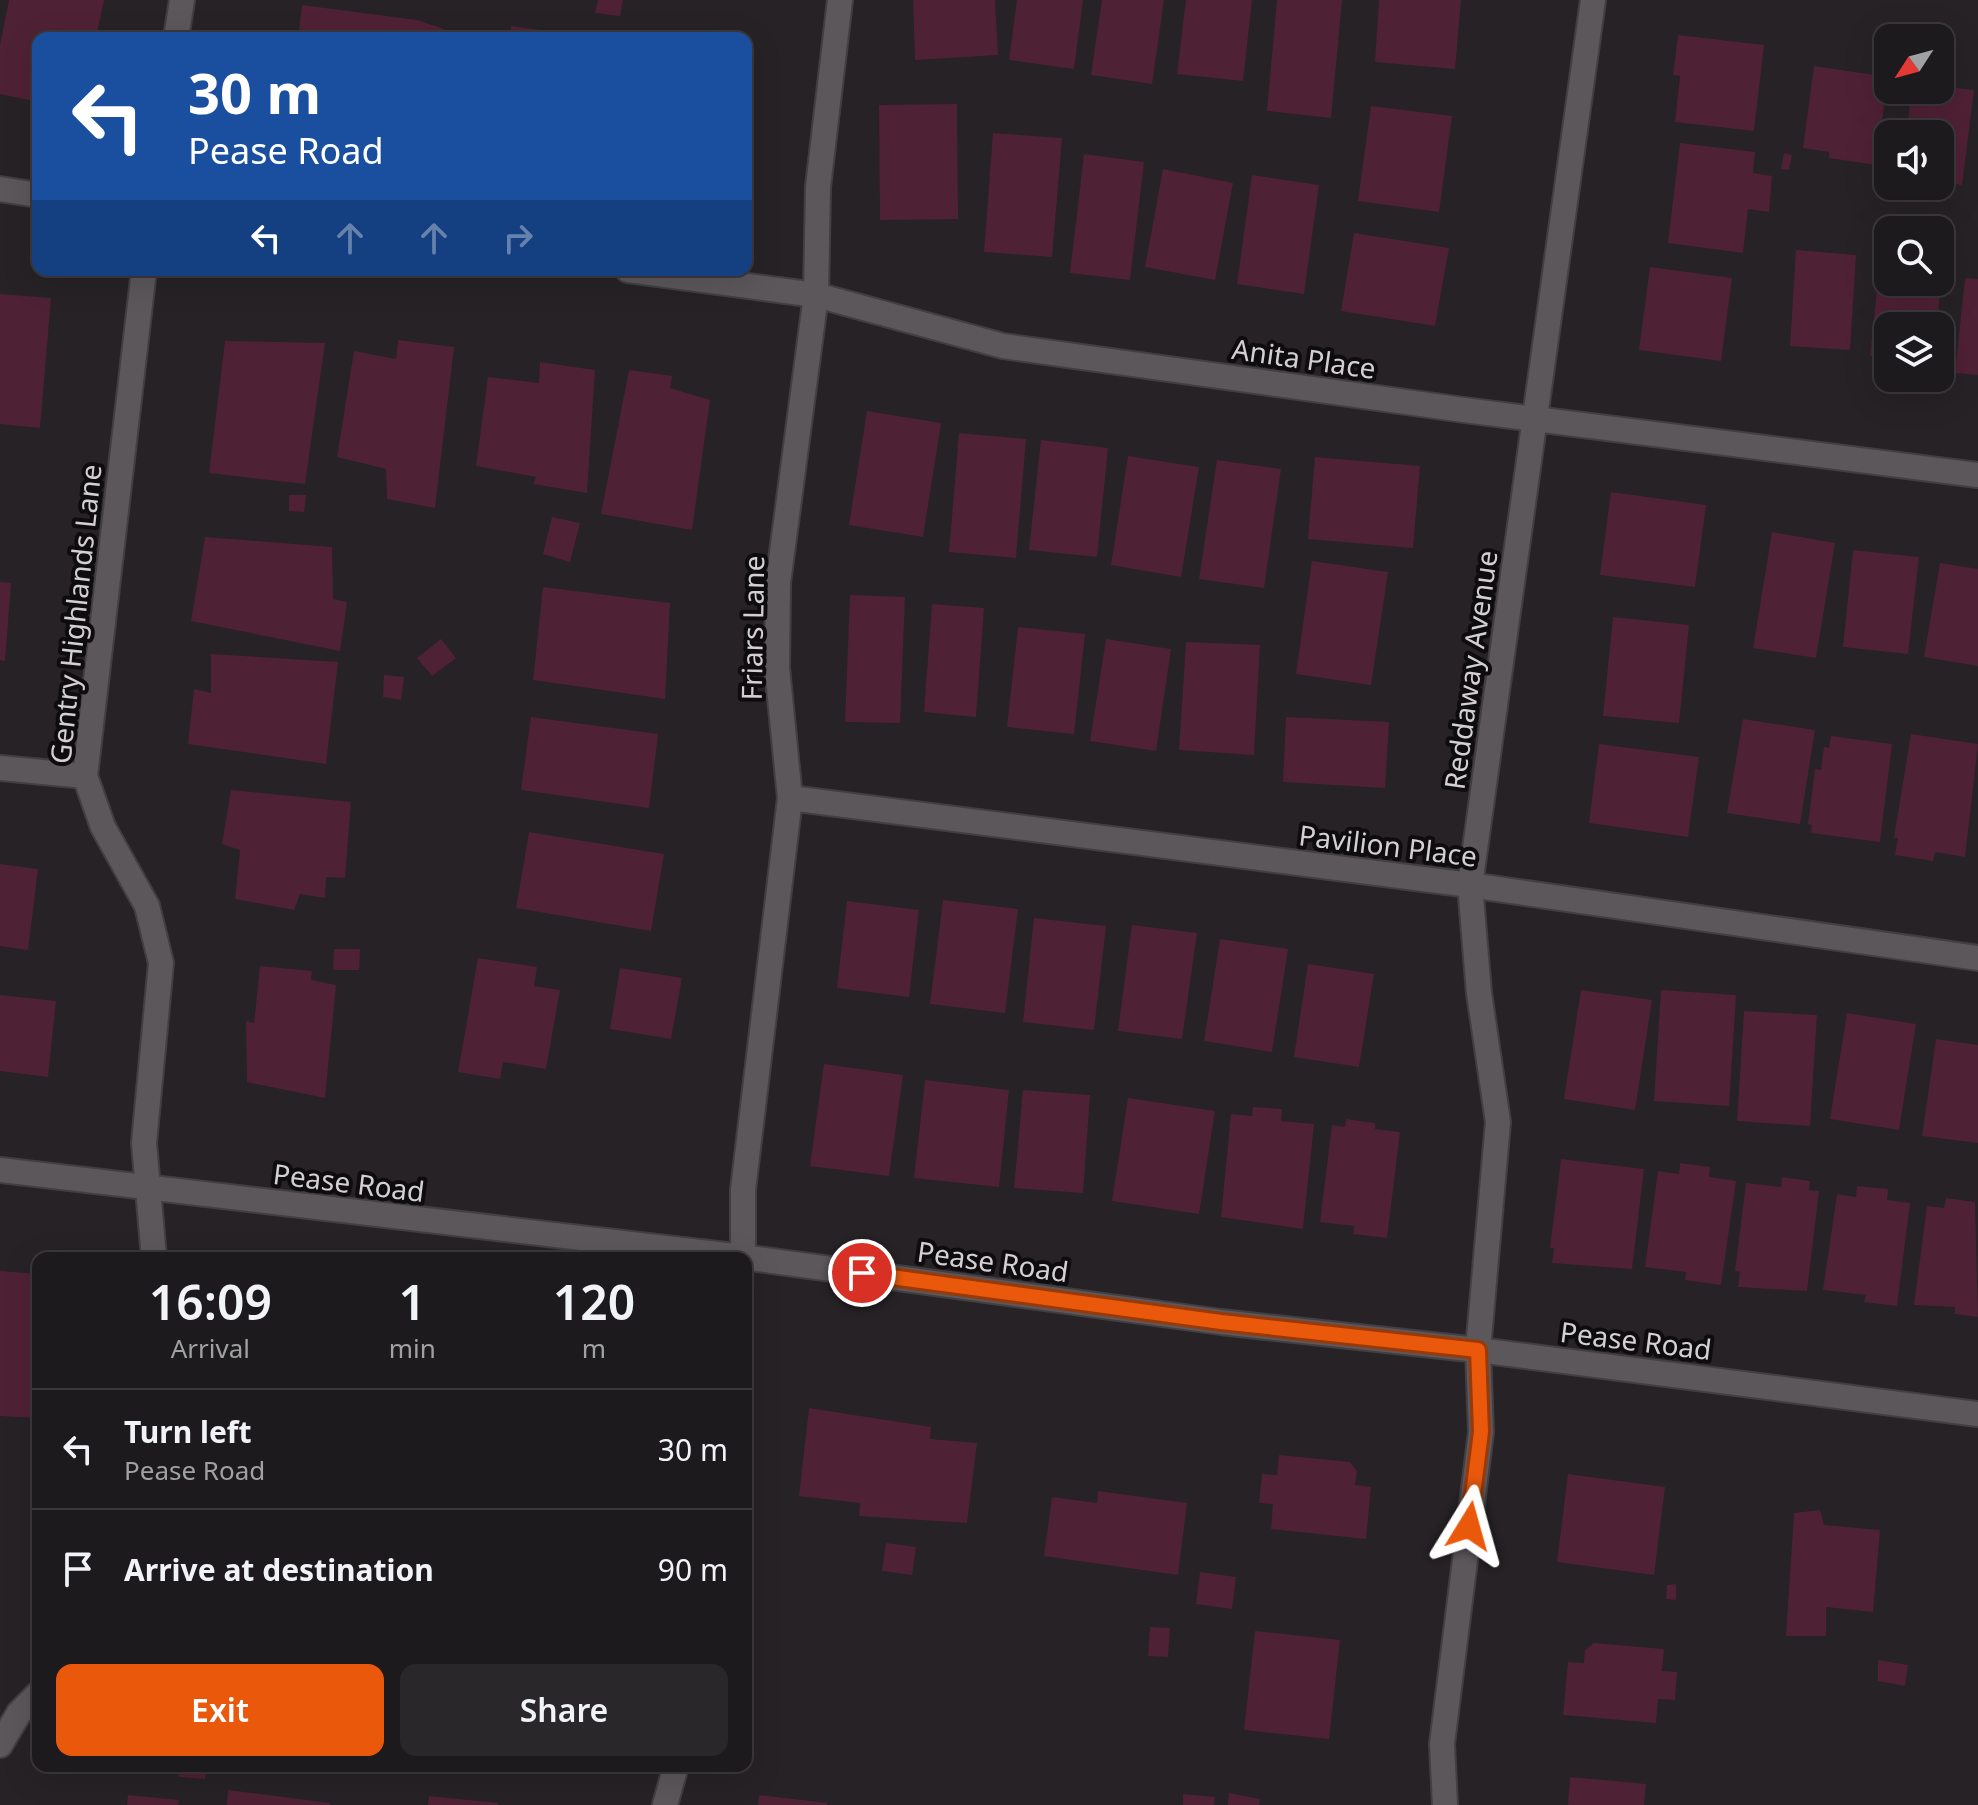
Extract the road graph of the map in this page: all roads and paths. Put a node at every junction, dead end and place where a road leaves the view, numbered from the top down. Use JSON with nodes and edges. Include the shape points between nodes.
{"nodes":[{"id":1,"x":182,"y":0,"type":"edge"},
{"id":2,"x":840,"y":0,"type":"edge"},
{"id":3,"x":1593,"y":0,"type":"edge"},
{"id":4,"x":177,"y":32,"type":"edge"},
{"id":5,"x":0,"y":189,"type":"edge"},
{"id":6,"x":32,"y":194,"type":"edge"},
{"id":7,"x":143,"y":276,"type":"edge"},
{"id":8,"x":673,"y":276,"type":"edge"},
{"id":9,"x":816,"y":295,"type":"junction"},
{"id":10,"x":1535,"y":420,"type":"junction"},
{"id":11,"x":1978,"y":475,"type":"edge"},
{"id":12,"x":0,"y":768,"type":"edge"},
{"id":13,"x":85,"y":776,"type":"junction"},
{"id":14,"x":790,"y":798,"type":"junction"},
{"id":15,"x":1470,"y":885,"type":"junction"},
{"id":16,"x":1978,"y":958,"type":"edge"},
{"id":17,"x":0,"y":1170,"type":"edge"},
{"id":18,"x":148,"y":1189,"type":"junction"},
{"id":19,"x":153,"y":1252,"type":"edge"},
{"id":20,"x":699,"y":1252,"type":"edge"},
{"id":21,"x":743,"y":1252,"type":"edge"},
{"id":22,"x":752,"y":1258,"type":"edge"},
{"id":23,"x":1478,"y":1350,"type":"junction"},
{"id":24,"x":1978,"y":1414,"type":"edge"},
{"id":25,"x":32,"y":1700,"type":"edge"},
{"id":26,"x":0,"y":1745,"type":"edge"},
{"id":27,"x":674,"y":1772,"type":"edge"},
{"id":28,"x":665,"y":1805,"type":"edge"},
{"id":29,"x":1445,"y":1805,"type":"edge"}],
"edges":[{"from":1,"to":4,"type":"street"},
{"from":2,"to":9,"type":"street","name":"Friars Lane","via":[[818,187]]},
{"from":3,"to":10,"type":"street","name":"Reddaway Avenue"},
{"from":5,"to":6,"type":"street"},
{"from":7,"to":13,"type":"street","name":"Gentry Highlands Lane"},
{"from":8,"to":9,"type":"street","name":"Anita Place"},
{"from":9,"to":10,"type":"street","name":"Anita Place","via":[[1003,346]]},
{"from":9,"to":14,"type":"street","name":"Friars Lane","via":[[778,583],[777,668]]},
{"from":10,"to":11,"type":"street","name":"Anita Place"},
{"from":10,"to":15,"type":"street","name":"Reddaway Avenue"},
{"from":12,"to":13,"type":"street"},
{"from":13,"to":18,"type":"street","name":"Gentry Highlands Lane","via":[[103,827],[147,906],[161,963],[144,1143]]},
{"from":14,"to":15,"type":"street","name":"Pavilion Place"},
{"from":14,"to":21,"type":"street","name":"Friars Lane","via":[[743,1190]]},
{"from":15,"to":16,"type":"street","name":"Pavilion Place"},
{"from":15,"to":23,"type":"street","name":"Reddaway Avenue","via":[[1498,1122]]},
{"from":17,"to":18,"type":"street","name":"Pease Road"},
{"from":18,"to":19,"type":"street","name":"Gentry Highlands Lane"},
{"from":18,"to":20,"type":"street","name":"Pease Road"},
{"from":22,"to":23,"type":"street","name":"Pease Road","via":[[1221,1322]]},
{"from":23,"to":24,"type":"street","name":"Pease Road"},
{"from":23,"to":29,"type":"street","name":"Reddaway Avenue","via":[[1481,1432],[1442,1744]]},
{"from":25,"to":26,"type":"street"},
{"from":27,"to":28,"type":"street"}]}
